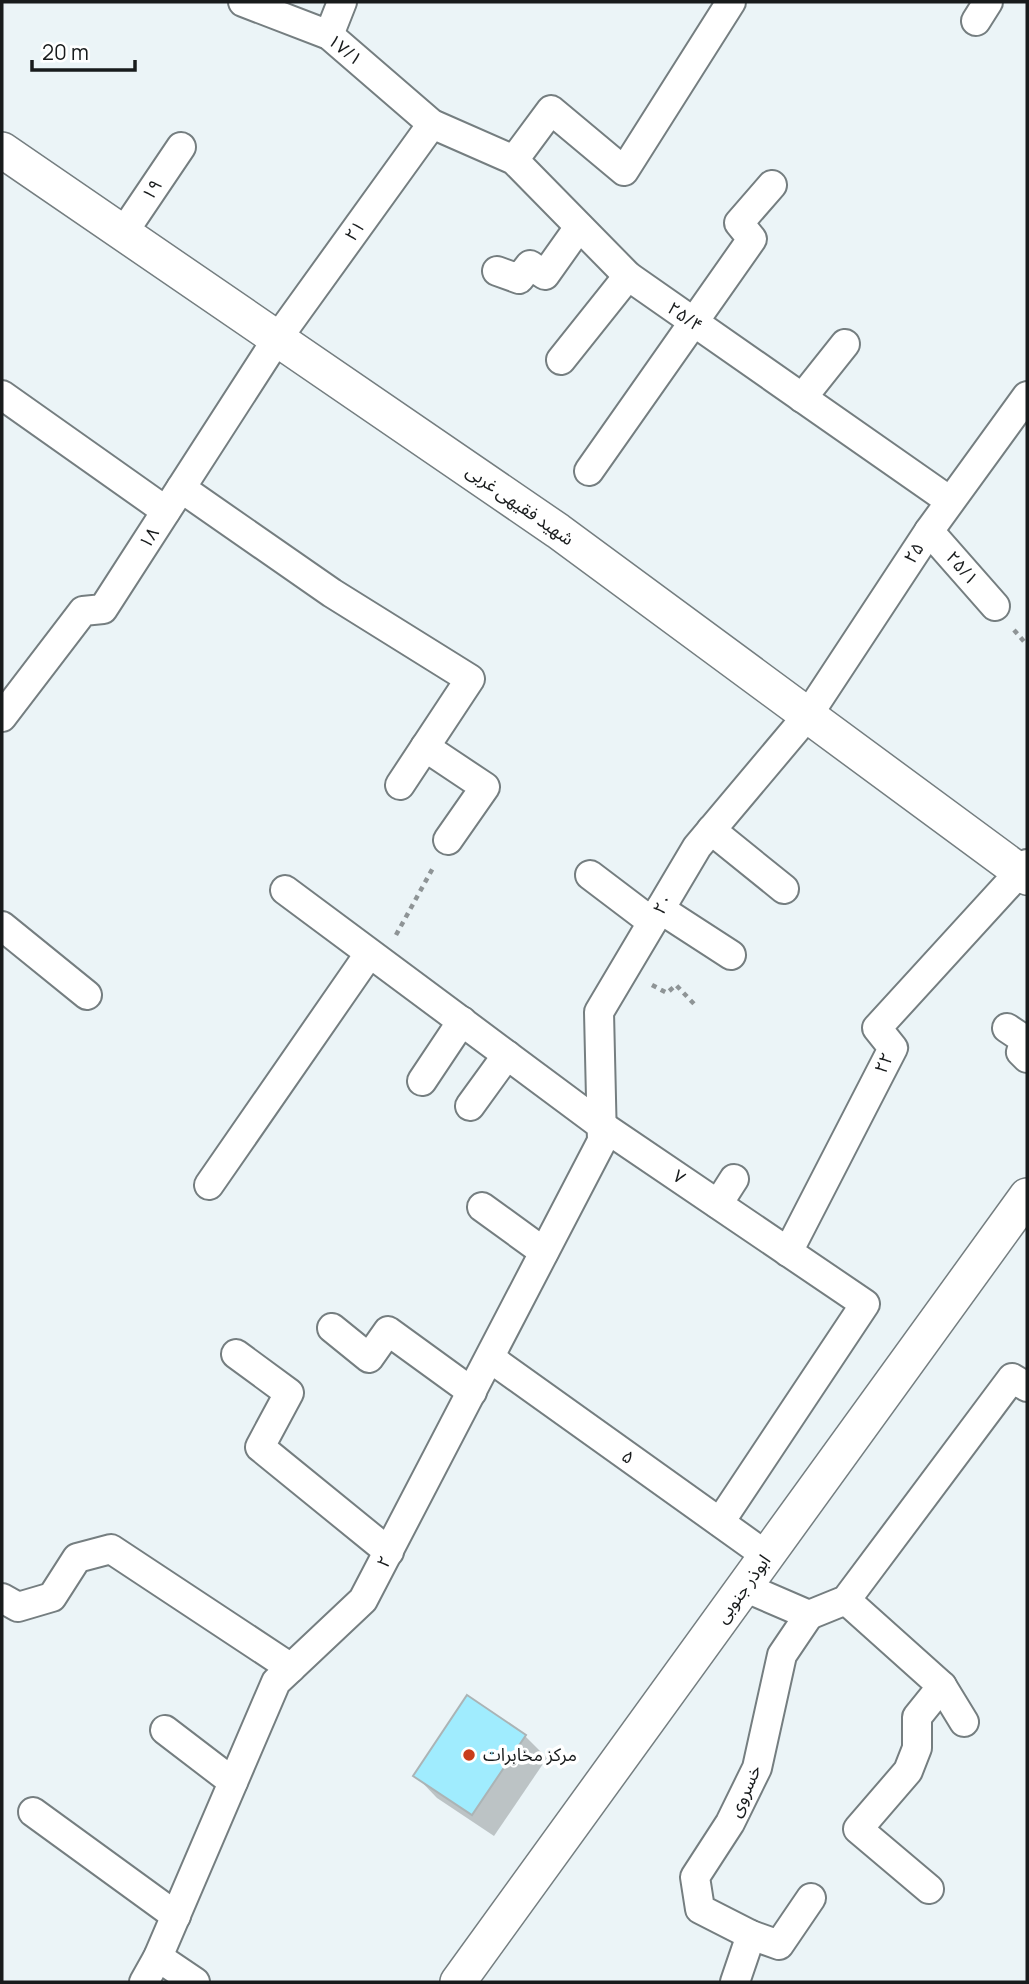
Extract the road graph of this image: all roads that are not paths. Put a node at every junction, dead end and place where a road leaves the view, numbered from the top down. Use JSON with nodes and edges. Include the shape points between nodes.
{"nodes":[{"id":1,"x":243,"y":2,"type":"edge"},
{"id":2,"x":342,"y":2,"type":"edge"},
{"id":3,"x":731,"y":2,"type":"edge"},
{"id":4,"x":329,"y":35,"type":"junction"},
{"id":5,"x":432,"y":124,"type":"junction"},
{"id":6,"x":181,"y":147,"type":"dead end"},
{"id":7,"x":2,"y":150,"type":"edge"},
{"id":8,"x":513,"y":160,"type":"junction"},
{"id":9,"x":772,"y":185,"type":"dead end"},
{"id":10,"x":579,"y":227,"type":"junction"},
{"id":11,"x":124,"y":233,"type":"junction"},
{"id":12,"x":497,"y":271,"type":"dead end"},
{"id":13,"x":628,"y":276,"type":"junction"},
{"id":14,"x":694,"y":323,"type":"junction"},
{"id":15,"x":278,"y":339,"type":"junction"},
{"id":16,"x":845,"y":344,"type":"dead end"},
{"id":17,"x":561,"y":360,"type":"dead end"},
{"id":18,"x":2,"y":395,"type":"edge"},
{"id":19,"x":1027,"y":397,"type":"edge"},
{"id":20,"x":802,"y":398,"type":"junction"},
{"id":21,"x":589,"y":471,"type":"dead end"},
{"id":22,"x":174,"y":500,"type":"junction"},
{"id":23,"x":950,"y":501,"type":"junction"},
{"id":24,"x":929,"y":531,"type":"junction"},
{"id":25,"x":995,"y":606,"type":"dead end"},
{"id":26,"x":808,"y":715,"type":"junction"},
{"id":27,"x":2,"y":717,"type":"edge"},
{"id":28,"x":425,"y":747,"type":"junction"},
{"id":29,"x":400,"y":785,"type":"dead end"},
{"id":30,"x":711,"y":830,"type":"junction"},
{"id":31,"x":448,"y":840,"type":"road end"},
{"id":32,"x":1025,"y":871,"type":"edge"},
{"id":33,"x":590,"y":876,"type":"dead end"},
{"id":34,"x":784,"y":889,"type":"dead end"},
{"id":35,"x":285,"y":890,"type":"dead end"},
{"id":36,"x":656,"y":915,"type":"junction"},
{"id":37,"x":2,"y":926,"type":"edge"},
{"id":38,"x":731,"y":955,"type":"dead end"},
{"id":39,"x":375,"y":958,"type":"junction"},
{"id":40,"x":87,"y":995,"type":"dead end"},
{"id":41,"x":461,"y":1021,"type":"junction"},
{"id":42,"x":1007,"y":1028,"type":"dead end"},
{"id":43,"x":507,"y":1055,"type":"junction"},
{"id":44,"x":1027,"y":1058,"type":"edge"},
{"id":45,"x":422,"y":1081,"type":"dead end"},
{"id":46,"x":470,"y":1106,"type":"dead end"},
{"id":47,"x":601,"y":1125,"type":"junction"},
{"id":48,"x":734,"y":1179,"type":"dead end"},
{"id":49,"x":209,"y":1185,"type":"dead end"},
{"id":50,"x":1027,"y":1196,"type":"edge"},
{"id":51,"x":718,"y":1204,"type":"junction"},
{"id":52,"x":482,"y":1207,"type":"dead end"},
{"id":53,"x":544,"y":1252,"type":"junction"},
{"id":54,"x":788,"y":1252,"type":"junction"},
{"id":55,"x":332,"y":1328,"type":"dead end"},
{"id":56,"x":236,"y":1354,"type":"dead end"},
{"id":57,"x":489,"y":1358,"type":"junction"},
{"id":58,"x":1027,"y":1387,"type":"edge"},
{"id":59,"x":472,"y":1392,"type":"junction"},
{"id":60,"x":720,"y":1522,"type":"junction"},
{"id":61,"x":389,"y":1552,"type":"junction"},
{"id":62,"x":767,"y":1556,"type":"junction"},
{"id":63,"x":744,"y":1587,"type":"junction"},
{"id":64,"x":2,"y":1598,"type":"edge"},
{"id":65,"x":846,"y":1600,"type":"junction"},
{"id":66,"x":809,"y":1615,"type":"junction"},
{"id":67,"x":290,"y":1668,"type":"junction"},
{"id":68,"x":942,"y":1686,"type":"junction"},
{"id":69,"x":964,"y":1722,"type":"dead end"},
{"id":70,"x":165,"y":1730,"type":"dead end"},
{"id":71,"x":233,"y":1782,"type":"junction"},
{"id":72,"x":33,"y":1812,"type":"dead end"},
{"id":73,"x":929,"y":1889,"type":"dead end"},
{"id":74,"x":811,"y":1898,"type":"dead end"},
{"id":75,"x":176,"y":1916,"type":"junction"},
{"id":76,"x":751,"y":1935,"type":"junction"},
{"id":77,"x":158,"y":1957,"type":"junction"},
{"id":78,"x":144,"y":1982,"type":"edge"},
{"id":79,"x":195,"y":1982,"type":"edge"},
{"id":80,"x":458,"y":1982,"type":"edge"},
{"id":81,"x":735,"y":1982,"type":"edge"}],
"edges":[{"from":1,"to":4,"type":"street","name":"۱۷/۱"},
{"from":2,"to":4,"type":"street"},
{"from":3,"to":8,"type":"street","via":[[624,171],[551,110]]},
{"from":4,"to":5,"type":"street","name":"۱۷/۱"},
{"from":5,"to":8,"type":"street","name":"۲۵/۴"},
{"from":5,"to":15,"type":"street","name":"۲۱"},
{"from":6,"to":11,"type":"street","name":"۱۹"},
{"from":7,"to":11,"type":"street","name":"شهید فقیهی غربی"},
{"from":8,"to":10,"type":"street","name":"۲۵/۴"},
{"from":9,"to":14,"type":"street","via":[[739,223],[752,239]]},
{"from":10,"to":12,"type":"street","via":[[545,275],[530,265],[519,279]]},
{"from":10,"to":13,"type":"street","name":"۲۵/۴"},
{"from":11,"to":15,"type":"street","name":"شهید فقیهی غربی"},
{"from":13,"to":14,"type":"street","name":"۲۵/۴"},
{"from":13,"to":17,"type":"street"},
{"from":14,"to":20,"type":"street","name":"۲۵/۴"},
{"from":14,"to":21,"type":"street"},
{"from":15,"to":22,"type":"street","name":"۱۸"},
{"from":15,"to":26,"type":"street","name":"شهید فقیهی غربی","via":[[558,531]]},
{"from":16,"to":20,"type":"street"},
{"from":18,"to":22,"type":"street"},
{"from":19,"to":23,"type":"street","name":"۲۵"},
{"from":20,"to":23,"type":"street","name":"۲۵/۴"},
{"from":22,"to":27,"type":"street","name":"۱۸","via":[[103,609],[83,611]]},
{"from":22,"to":28,"type":"street","via":[[470,679]]},
{"from":23,"to":24,"type":"street","name":"۲۵"},
{"from":24,"to":25,"type":"street","name":"۲۵/۱"},
{"from":24,"to":26,"type":"street","name":"۲۵"},
{"from":26,"to":30,"type":"street","name":"۲۰"},
{"from":26,"to":32,"type":"street","name":"شهید فقیهی غربی"},
{"from":28,"to":29,"type":"street"},
{"from":28,"to":31,"type":"street","via":[[485,787]]},
{"from":30,"to":34,"type":"street"},
{"from":30,"to":36,"type":"street","name":"۲۰"},
{"from":32,"to":54,"type":"street","name":"۲۲","via":[[877,1028],[893,1048]]},
{"from":33,"to":36,"type":"street"},
{"from":35,"to":39,"type":"street","name":"۷"},
{"from":36,"to":38,"type":"street"},
{"from":36,"to":47,"type":"street","name":"۲۰","via":[[599,1012]]},
{"from":37,"to":40,"type":"street"},
{"from":39,"to":41,"type":"street","name":"۷"},
{"from":39,"to":49,"type":"street"},
{"from":41,"to":43,"type":"street","name":"۷"},
{"from":41,"to":45,"type":"street"},
{"from":42,"to":44,"type":"street","via":[[1024,1040],[1021,1052]]},
{"from":43,"to":46,"type":"street"},
{"from":43,"to":47,"type":"street","name":"۷"},
{"from":47,"to":51,"type":"street","name":"۷"},
{"from":47,"to":53,"type":"street","name":"۲","via":[[602,1141]]},
{"from":48,"to":51,"type":"street"},
{"from":50,"to":62,"type":"street","name":"ابوذر جنوبی"},
{"from":51,"to":54,"type":"street","name":"۷"},
{"from":52,"to":53,"type":"street"},
{"from":53,"to":57,"type":"street","name":"۲"},
{"from":54,"to":60,"type":"street","name":"۷","via":[[865,1304]]},
{"from":55,"to":59,"type":"street","via":[[369,1358],[388,1331]]},
{"from":56,"to":61,"type":"street","via":[[289,1393],[260,1447]]},
{"from":57,"to":59,"type":"street","name":"۲"},
{"from":57,"to":60,"type":"street","name":"۵"},
{"from":58,"to":65,"type":"street","via":[[1012,1378]]},
{"from":59,"to":61,"type":"street","name":"۲"},
{"from":60,"to":62,"type":"street","name":"۵"},
{"from":61,"to":67,"type":"street","name":"۲","via":[[363,1600]]},
{"from":62,"to":63,"type":"street","name":"ابوذر جنوبی"},
{"from":63,"to":66,"type":"street"},
{"from":63,"to":80,"type":"street","name":"ابوذر جنوبی"},
{"from":64,"to":67,"type":"street","via":[[18,1607],[52,1597],[77,1558],[111,1549]]},
{"from":65,"to":66,"type":"street"},
{"from":65,"to":68,"type":"street"},
{"from":66,"to":76,"type":"street","name":"خسروی","via":[[782,1655],[757,1768],[730,1823],[695,1877],[700,1909]]},
{"from":67,"to":71,"type":"street","name":"۲","via":[[276,1682]]},
{"from":68,"to":69,"type":"street"},
{"from":68,"to":73,"type":"street","via":[[917,1717],[917,1748],[908,1771],[858,1829]]},
{"from":70,"to":71,"type":"street"},
{"from":71,"to":75,"type":"street","name":"۲"},
{"from":72,"to":75,"type":"street"},
{"from":74,"to":76,"type":"street","name":"خسروی","via":[[779,1945]]},
{"from":75,"to":77,"type":"street","name":"۲"},
{"from":76,"to":81,"type":"street"},
{"from":77,"to":78,"type":"street","name":"۲"},
{"from":77,"to":79,"type":"street"}]}
